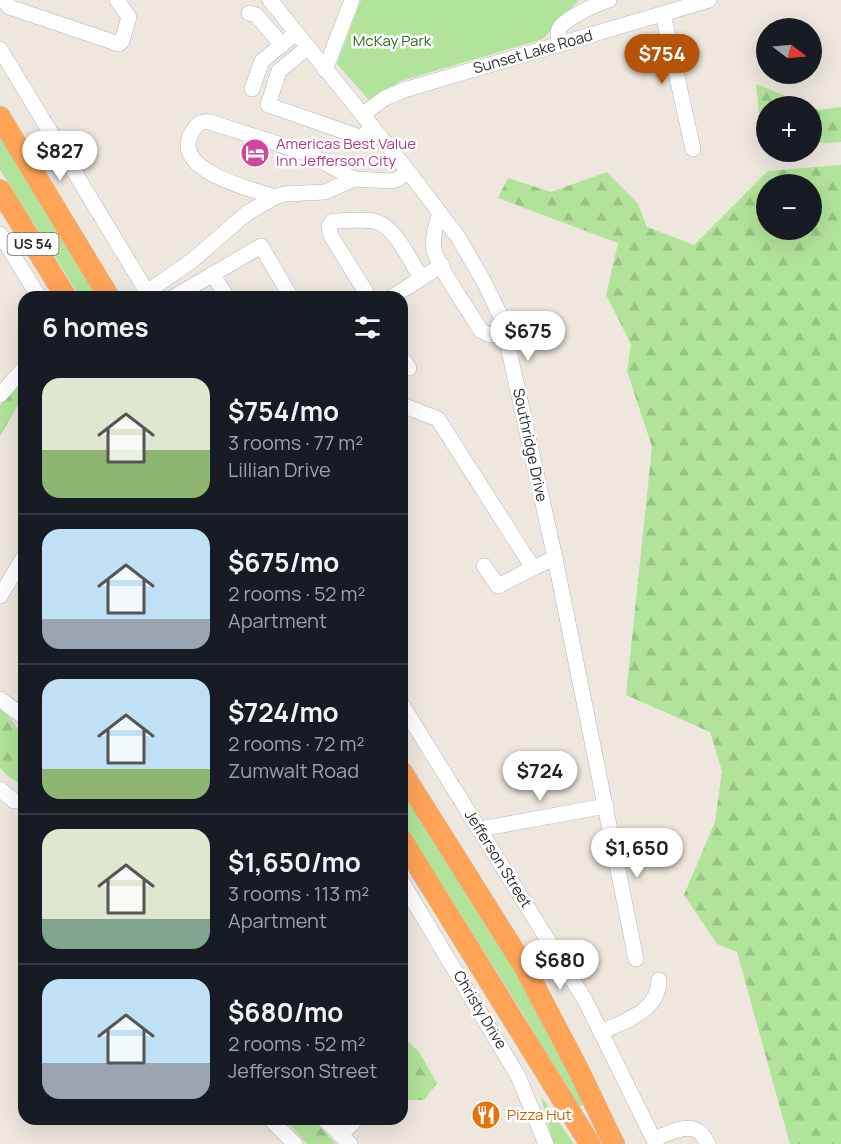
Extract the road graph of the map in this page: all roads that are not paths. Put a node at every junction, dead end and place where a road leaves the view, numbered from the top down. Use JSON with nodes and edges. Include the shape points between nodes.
{"nodes":[{"id":1,"x":4,"y":0,"type":"edge"},
{"id":2,"x":117,"y":0,"type":"edge"},
{"id":3,"x":270,"y":0,"type":"edge"},
{"id":4,"x":352,"y":0,"type":"edge"},
{"id":5,"x":609,"y":0,"type":"edge"},
{"id":6,"x":709,"y":0,"type":"edge"},
{"id":7,"x":249,"y":13,"type":"dead end"},
{"id":8,"x":663,"y":14,"type":"junction"},
{"id":9,"x":296,"y":33,"type":"junction"},
{"id":10,"x":560,"y":43,"type":"junction"},
{"id":11,"x":282,"y":45,"type":"junction"},
{"id":12,"x":308,"y":47,"type":"junction"},
{"id":13,"x":0,"y":49,"type":"edge"},
{"id":14,"x":325,"y":70,"type":"junction"},
{"id":15,"x":252,"y":89,"type":"dead end"},
{"id":16,"x":363,"y":114,"type":"junction"},
{"id":17,"x":0,"y":117,"type":"edge"},
{"id":18,"x":374,"y":127,"type":"junction"},
{"id":19,"x":693,"y":148,"type":"dead end"},
{"id":20,"x":408,"y":171,"type":"junction"},
{"id":21,"x":354,"y":179,"type":"junction"},
{"id":22,"x":0,"y":190,"type":"edge"},
{"id":23,"x":275,"y":197,"type":"junction"},
{"id":24,"x":440,"y":213,"type":"junction"},
{"id":25,"x":0,"y":234,"type":"edge"},
{"id":26,"x":442,"y":265,"type":"junction"},
{"id":27,"x":212,"y":274,"type":"junction"},
{"id":28,"x":421,"y":278,"type":"junction"},
{"id":29,"x":35,"y":291,"type":"edge"},
{"id":30,"x":62,"y":291,"type":"edge"},
{"id":31,"x":105,"y":291,"type":"edge"},
{"id":32,"x":147,"y":291,"type":"edge"},
{"id":33,"x":153,"y":291,"type":"edge"},
{"id":34,"x":184,"y":291,"type":"edge"},
{"id":35,"x":223,"y":291,"type":"edge"},
{"id":36,"x":287,"y":291,"type":"edge"},
{"id":37,"x":365,"y":291,"type":"edge"},
{"id":38,"x":401,"y":291,"type":"edge"},
{"id":39,"x":506,"y":334,"type":"junction"},
{"id":40,"x":18,"y":375,"type":"edge"},
{"id":41,"x":0,"y":395,"type":"edge"},
{"id":42,"x":408,"y":407,"type":"edge"},
{"id":43,"x":555,"y":558,"type":"junction"},
{"id":44,"x":484,"y":566,"type":"dead end"},
{"id":45,"x":18,"y":567,"type":"edge"},
{"id":46,"x":533,"y":568,"type":"junction"},
{"id":47,"x":0,"y":596,"type":"edge"},
{"id":48,"x":0,"y":699,"type":"edge"},
{"id":49,"x":18,"y":712,"type":"edge"},
{"id":50,"x":408,"y":715,"type":"edge"},
{"id":51,"x":408,"y":782,"type":"edge"},
{"id":52,"x":0,"y":789,"type":"edge"},
{"id":53,"x":14,"y":801,"type":"dead end"},
{"id":54,"x":606,"y":806,"type":"junction"},
{"id":55,"x":480,"y":830,"type":"junction"},
{"id":56,"x":408,"y":850,"type":"edge"},
{"id":57,"x":408,"y":892,"type":"edge"},
{"id":58,"x":636,"y":959,"type":"dead end"},
{"id":59,"x":659,"y":980,"type":"dead end"},
{"id":60,"x":601,"y":1032,"type":"junction"},
{"id":61,"x":276,"y":1125,"type":"edge"},
{"id":62,"x":330,"y":1125,"type":"edge"},
{"id":63,"x":352,"y":1125,"type":"edge"},
{"id":64,"x":345,"y":1140,"type":"edge"},
{"id":65,"x":655,"y":1142,"type":"edge"},
{"id":66,"x":296,"y":1144,"type":"edge"},
{"id":67,"x":546,"y":1144,"type":"edge"},
{"id":68,"x":590,"y":1144,"type":"edge"},
{"id":69,"x":614,"y":1144,"type":"edge"},
{"id":70,"x":708,"y":1144,"type":"edge"}],
"edges":[{"from":1,"to":2,"type":"street","via":[[9,7],[118,44],[129,17]]},
{"from":3,"to":9,"type":"street","name":"Southridge Drive"},
{"from":4,"to":14,"type":"street"},
{"from":5,"to":10,"type":"street","via":[[590,6],[561,26]]},
{"from":6,"to":8,"type":"street","name":"Sunset Lake Road"},
{"from":7,"to":11,"type":"street","via":[[256,15]]},
{"from":8,"to":10,"type":"street","name":"Sunset Lake Road"},
{"from":8,"to":19,"type":"street"},
{"from":9,"to":11,"type":"street"},
{"from":9,"to":12,"type":"street","name":"Southridge Drive"},
{"from":10,"to":16,"type":"street","name":"Sunset Lake Road","via":[[404,90]]},
{"from":11,"to":15,"type":"street","via":[[262,61]]},
{"from":12,"to":14,"type":"street","name":"Southridge Drive"},
{"from":12,"to":18,"type":"street","via":[[279,71],[268,105],[357,136],[362,137]]},
{"from":13,"to":32,"type":"street"},
{"from":14,"to":16,"type":"street","name":"Southridge Drive"},
{"from":16,"to":18,"type":"street","name":"Southridge Drive"},
{"from":17,"to":31,"type":"highway","number":"US 54"},
{"from":18,"to":20,"type":"street","name":"Southridge Drive"},
{"from":20,"to":21,"type":"street","via":[[392,181]]},
{"from":20,"to":24,"type":"street","name":"Southridge Drive"},
{"from":21,"to":23,"type":"street","via":[[325,192]]},
{"from":21,"to":23,"type":"street","via":[[309,154],[210,122],[197,124],[189,137],[191,158],[230,183]]},
{"from":22,"to":30,"type":"highway","number":"US 54"},
{"from":23,"to":33,"type":"street","via":[[247,213]]},
{"from":24,"to":26,"type":"street","via":[[434,230],[434,250]]},
{"from":24,"to":39,"type":"street","name":"Southridge Drive","via":[[484,282]]},
{"from":25,"to":29,"type":"street"},
{"from":26,"to":28,"type":"street"},
{"from":26,"to":39,"type":"street","via":[[481,331]]},
{"from":27,"to":34,"type":"street"},
{"from":27,"to":35,"type":"street"},
{"from":27,"to":36,"type":"street","via":[[261,246]]},
{"from":28,"to":37,"type":"street","via":[[390,228],[369,220],[333,221],[329,226],[331,236]]},
{"from":28,"to":38,"type":"street"},
{"from":39,"to":43,"type":"street","name":"Southridge Drive"},
{"from":40,"to":41,"type":"street"},
{"from":42,"to":46,"type":"street","via":[[438,419]]},
{"from":43,"to":46,"type":"street"},
{"from":43,"to":54,"type":"street","name":"Southridge Drive"},
{"from":44,"to":46,"type":"street","via":[[498,586]]},
{"from":45,"to":47,"type":"street"},
{"from":48,"to":49,"type":"street"},
{"from":50,"to":55,"type":"street","name":"Jefferson Street"},
{"from":51,"to":69,"type":"highway","via":[[525,968]]},
{"from":52,"to":53,"type":"street"},
{"from":54,"to":55,"type":"street"},
{"from":54,"to":58,"type":"street","name":"Southridge Drive"},
{"from":55,"to":60,"type":"street","name":"Jefferson Street"},
{"from":56,"to":68,"type":"highway"},
{"from":57,"to":67,"type":"street","name":"Christy Drive","via":[[518,1076]]},
{"from":59,"to":60,"type":"street","via":[[659,992],[647,1008]]},
{"from":60,"to":65,"type":"street","name":"Jefferson Street"},
{"from":61,"to":66,"type":"street"},
{"from":62,"to":64,"type":"street"},
{"from":63,"to":64,"type":"street"},
{"from":65,"to":70,"type":"street","via":[[686,1128],[704,1134]]}]}
